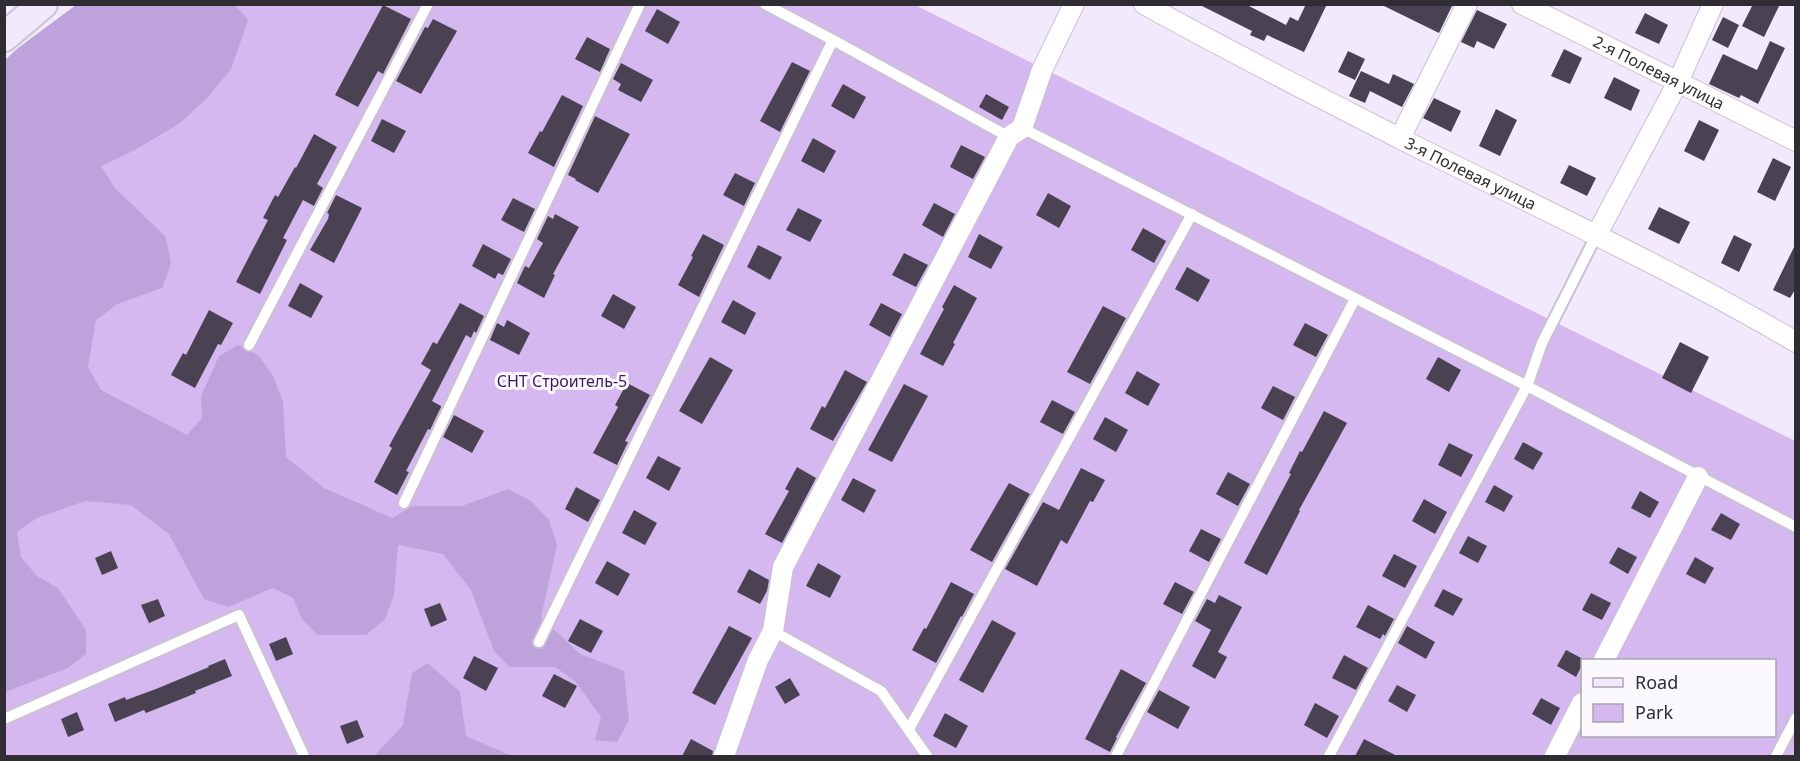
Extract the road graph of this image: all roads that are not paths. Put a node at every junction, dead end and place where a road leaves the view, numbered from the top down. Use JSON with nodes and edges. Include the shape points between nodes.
{"nodes":[{"id":1,"x":43,"y":4,"type":"edge"},
{"id":2,"x":428,"y":4,"type":"edge"},
{"id":3,"x":639,"y":4,"type":"edge"},
{"id":4,"x":765,"y":4,"type":"edge"},
{"id":5,"x":1074,"y":4,"type":"edge"},
{"id":6,"x":1144,"y":4,"type":"edge"},
{"id":7,"x":1467,"y":4,"type":"edge"},
{"id":8,"x":1522,"y":4,"type":"edge"},
{"id":9,"x":1713,"y":4,"type":"edge"},
{"id":10,"x":4,"y":37,"type":"edge"},
{"id":11,"x":833,"y":40,"type":"junction"},
{"id":12,"x":1678,"y":82,"type":"junction"},
{"id":13,"x":1015,"y":132,"type":"junction"},
{"id":14,"x":1400,"y":138,"type":"junction"},
{"id":15,"x":1796,"y":141,"type":"edge"},
{"id":16,"x":1192,"y":214,"type":"junction"},
{"id":17,"x":1597,"y":234,"type":"junction"},
{"id":18,"x":1355,"y":299,"type":"junction"},
{"id":19,"x":1796,"y":342,"type":"edge"},
{"id":20,"x":249,"y":345,"type":"dead end"},
{"id":21,"x":1527,"y":386,"type":"junction"},
{"id":22,"x":1698,"y":477,"type":"junction"},
{"id":23,"x":404,"y":503,"type":"dead end"},
{"id":24,"x":1796,"y":527,"type":"edge"},
{"id":25,"x":773,"y":631,"type":"junction"},
{"id":26,"x":539,"y":642,"type":"dead end"},
{"id":27,"x":1605,"y":659,"type":"edge"},
{"id":28,"x":1581,"y":705,"type":"edge"},
{"id":29,"x":1796,"y":718,"type":"edge"},
{"id":30,"x":4,"y":719,"type":"edge"},
{"id":31,"x":909,"y":729,"type":"junction"},
{"id":32,"x":304,"y":756,"type":"edge"},
{"id":33,"x":724,"y":756,"type":"edge"},
{"id":34,"x":927,"y":756,"type":"edge"},
{"id":35,"x":1116,"y":756,"type":"edge"},
{"id":36,"x":1329,"y":756,"type":"edge"},
{"id":37,"x":1555,"y":756,"type":"edge"},
{"id":38,"x":1776,"y":756,"type":"edge"}],
"edges":[{"from":1,"to":10,"type":"street"},
{"from":2,"to":20,"type":"lane"},
{"from":3,"to":23,"type":"lane"},
{"from":4,"to":11,"type":"lane"},
{"from":5,"to":13,"type":"street"},
{"from":6,"to":14,"type":"street","name":"3-я Полевая улица"},
{"from":7,"to":14,"type":"street"},
{"from":8,"to":12,"type":"street","name":"2-я Полевая улица"},
{"from":9,"to":12,"type":"street"},
{"from":11,"to":13,"type":"lane"},
{"from":11,"to":26,"type":"lane"},
{"from":12,"to":15,"type":"street","name":"2-я Полевая улица"},
{"from":12,"to":17,"type":"street"},
{"from":13,"to":16,"type":"lane"},
{"from":13,"to":25,"type":"street","via":[[783,567]]},
{"from":14,"to":17,"type":"street","name":"3-я Полевая улица"},
{"from":16,"to":18,"type":"lane"},
{"from":16,"to":31,"type":"lane"},
{"from":17,"to":19,"type":"street","name":"3-я Полевая улица"},
{"from":17,"to":21,"type":"lane","via":[[1542,343]]},
{"from":18,"to":21,"type":"lane"},
{"from":18,"to":35,"type":"lane"},
{"from":21,"to":22,"type":"lane"},
{"from":21,"to":36,"type":"lane"},
{"from":22,"to":24,"type":"lane"},
{"from":22,"to":27,"type":"street"},
{"from":25,"to":31,"type":"lane","via":[[881,691]]},
{"from":25,"to":33,"type":"street","via":[[758,660]]},
{"from":28,"to":37,"type":"street"},
{"from":29,"to":38,"type":"lane"},
{"from":30,"to":32,"type":"lane","via":[[239,615]]},
{"from":31,"to":34,"type":"lane"}]}
